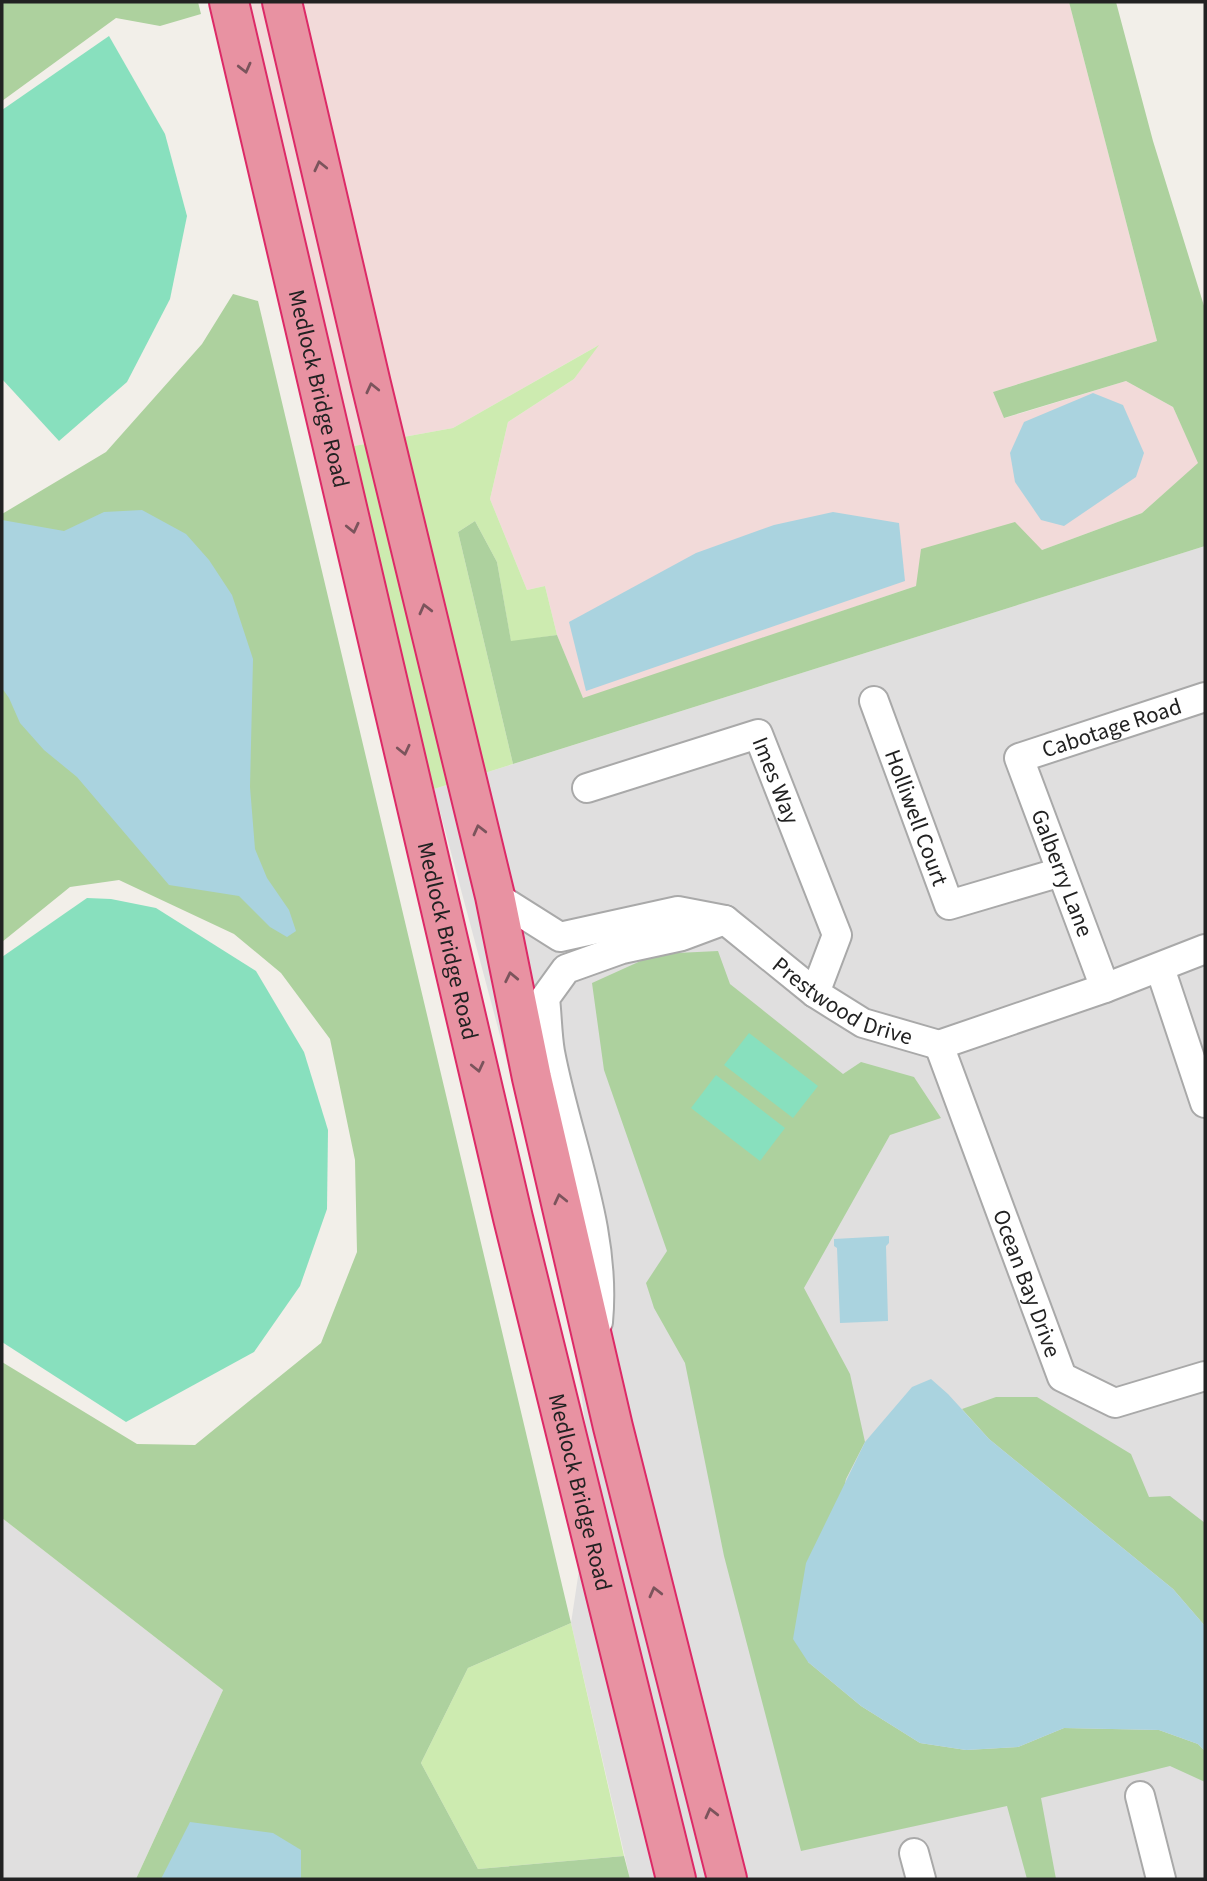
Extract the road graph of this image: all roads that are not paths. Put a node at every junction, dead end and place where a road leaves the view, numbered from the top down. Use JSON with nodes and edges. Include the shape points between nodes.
{"nodes":[{"id":1,"x":229,"y":2,"type":"edge"},
{"id":2,"x":282,"y":2,"type":"edge"},
{"id":3,"x":1205,"y":697,"type":"edge"},
{"id":4,"x":874,"y":701,"type":"dead end"},
{"id":5,"x":1019,"y":758,"type":"joint"},
{"id":6,"x":587,"y":788,"type":"dead end"},
{"id":7,"x":1061,"y":872,"type":"junction"},
{"id":8,"x":495,"y":897,"type":"junction"},
{"id":9,"x":724,"y":920,"type":"junction"},
{"id":10,"x":1205,"y":949,"type":"edge"},
{"id":11,"x":1160,"y":968,"type":"junction"},
{"id":12,"x":1105,"y":988,"type":"junction"},
{"id":13,"x":815,"y":993,"type":"junction"},
{"id":14,"x":939,"y":1045,"type":"junction"},
{"id":15,"x":1205,"y":1103,"type":"edge"},
{"id":16,"x":595,"y":1349,"type":"junction"},
{"id":17,"x":1205,"y":1376,"type":"edge"},
{"id":18,"x":1140,"y":1796,"type":"dead end"},
{"id":19,"x":676,"y":1879,"type":"edge"},
{"id":20,"x":727,"y":1879,"type":"edge"},
{"id":21,"x":1161,"y":1879,"type":"edge"}],
"edges":[{"from":1,"to":19,"type":"highway","name":"Medlock Bridge Road","one_way":true,"via":[[513,1218]]},
{"from":8,"to":2,"type":"highway","name":"Medlock Bridge Road","one_way":true},
{"from":3,"to":5,"type":"street","name":"Cabotage Road"},
{"from":4,"to":7,"type":"street","name":"Holliwell Court","via":[[949,905]]},
{"from":5,"to":7,"type":"street","name":"Galberry Lane"},
{"from":6,"to":13,"type":"street","name":"Imes Way","via":[[758,734],[837,935]]},
{"from":7,"to":12,"type":"street","name":"Galberry Lane"},
{"from":8,"to":9,"type":"street","name":"Prestwood Drive","via":[[560,937],[678,912]]},
{"from":16,"to":8,"type":"highway","name":"Medlock Bridge Road","one_way":true},
{"from":9,"to":13,"type":"street","name":"Prestwood Drive"},
{"from":9,"to":16,"type":"street","name":"Medlock Bridge Road","via":[[566,969],[545,998],[550,1051],[597,1251],[600,1293]]},
{"from":10,"to":11,"type":"street","name":"Prestwood Drive"},
{"from":11,"to":12,"type":"street","name":"Prestwood Drive"},
{"from":11,"to":15,"type":"street"},
{"from":12,"to":14,"type":"street","name":"Prestwood Drive"},
{"from":13,"to":14,"type":"street","name":"Prestwood Drive","via":[[863,1023]]},
{"from":14,"to":17,"type":"street","name":"Ocean Bay Drive","via":[[1062,1377],[1115,1403]]},
{"from":20,"to":16,"type":"highway","name":"Medlock Bridge Road","one_way":true},
{"from":18,"to":21,"type":"street"}]}
